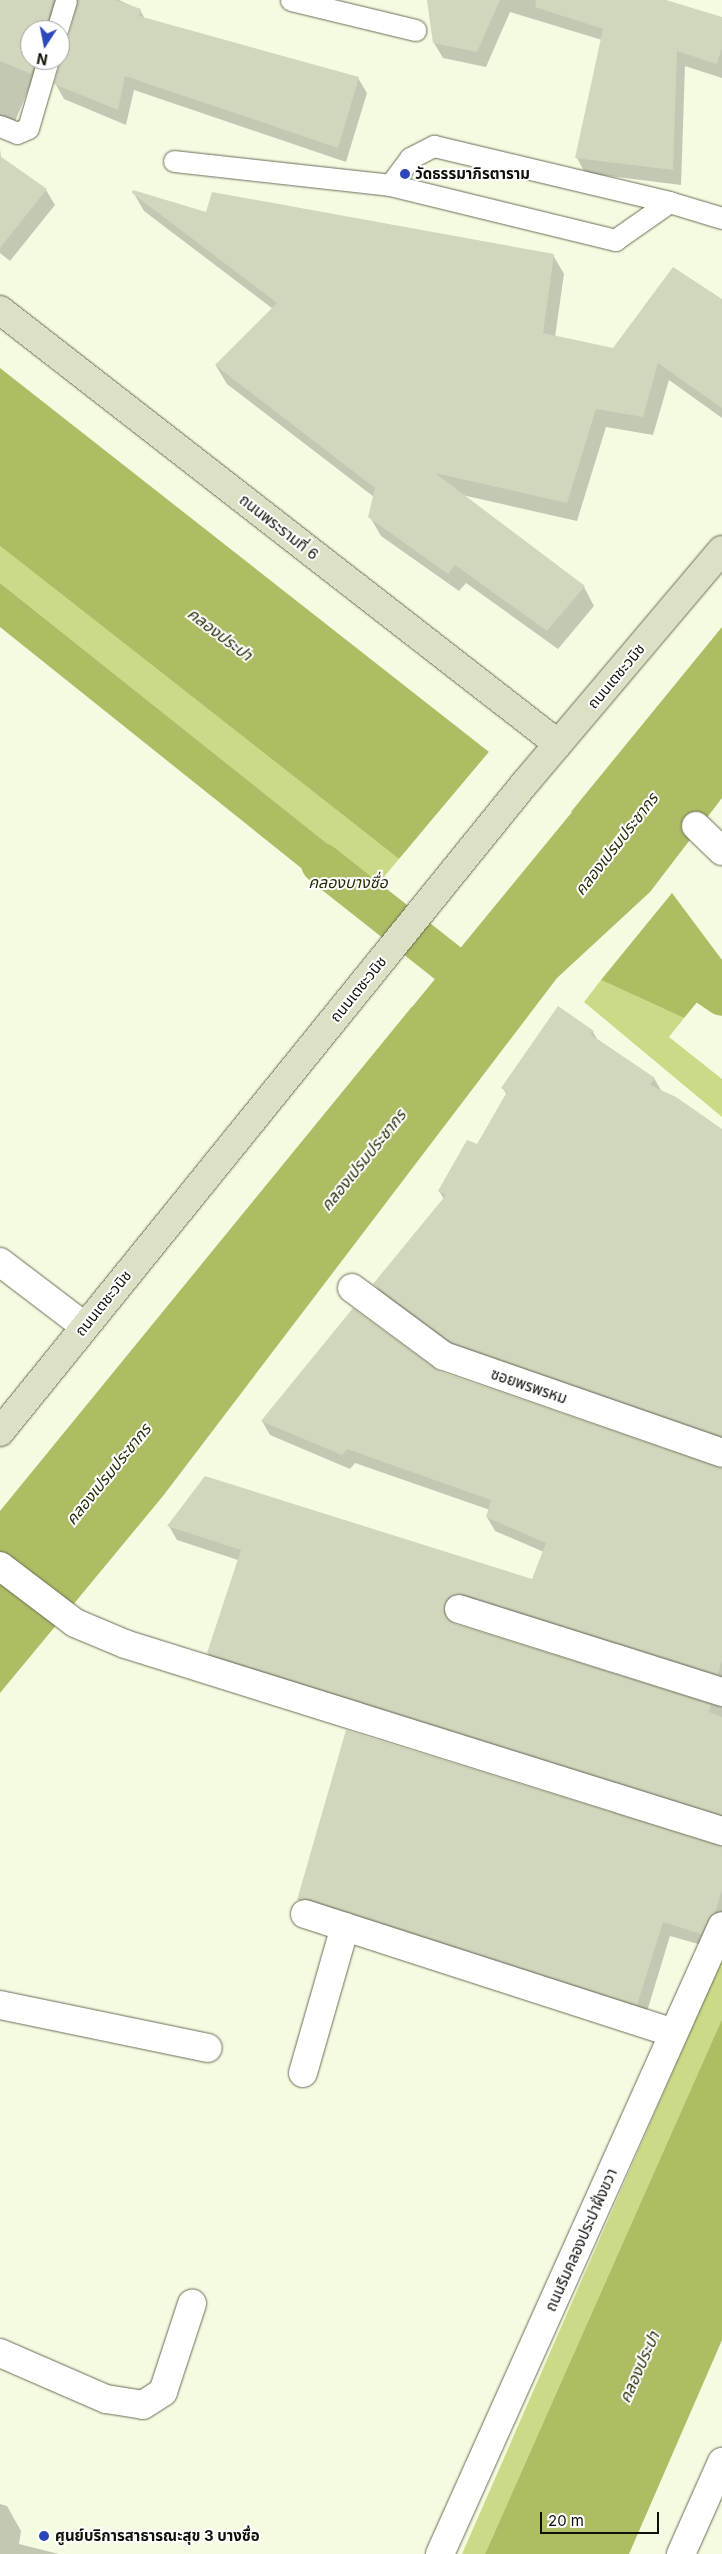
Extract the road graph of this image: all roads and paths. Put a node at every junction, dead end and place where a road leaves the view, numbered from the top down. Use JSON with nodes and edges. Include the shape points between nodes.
{"nodes":[{"id":1,"x":66,"y":0,"type":"edge"},
{"id":2,"x":291,"y":0,"type":"edge"},
{"id":3,"x":60,"y":20,"type":"edge"},
{"id":4,"x":415,"y":30,"type":"dead end"},
{"id":5,"x":45,"y":70,"type":"edge"},
{"id":6,"x":0,"y":126,"type":"edge"},
{"id":7,"x":174,"y":161,"type":"dead end"},
{"id":8,"x":390,"y":184,"type":"junction"},
{"id":9,"x":669,"y":202,"type":"junction"},
{"id":10,"x":722,"y":218,"type":"edge"},
{"id":11,"x":0,"y":310,"type":"edge"},
{"id":12,"x":722,"y":550,"type":"edge"},
{"id":13,"x":558,"y":744,"type":"junction"},
{"id":14,"x":696,"y":826,"type":"dead end"},
{"id":15,"x":722,"y":851,"type":"edge"},
{"id":16,"x":0,"y":1262,"type":"edge"},
{"id":17,"x":352,"y":1288,"type":"dead end"},
{"id":18,"x":84,"y":1326,"type":"junction"},
{"id":19,"x":0,"y":1432,"type":"edge"},
{"id":20,"x":722,"y":1453,"type":"edge"},
{"id":21,"x":0,"y":1566,"type":"edge"},
{"id":22,"x":459,"y":1609,"type":"dead end"},
{"id":23,"x":722,"y":1692,"type":"edge"},
{"id":24,"x":722,"y":1831,"type":"edge"},
{"id":25,"x":305,"y":1914,"type":"dead end"},
{"id":26,"x":722,"y":1926,"type":"edge"},
{"id":27,"x":345,"y":1928,"type":"junction"},
{"id":28,"x":0,"y":2005,"type":"edge"},
{"id":29,"x":673,"y":2033,"type":"junction"},
{"id":30,"x":208,"y":2048,"type":"dead end"},
{"id":31,"x":303,"y":2073,"type":"dead end"},
{"id":32,"x":192,"y":2304,"type":"dead end"},
{"id":33,"x":0,"y":2353,"type":"edge"},
{"id":34,"x":722,"y":2462,"type":"edge"},
{"id":35,"x":440,"y":2554,"type":"edge"},
{"id":36,"x":681,"y":2554,"type":"edge"}],
"edges":[{"from":1,"to":3,"type":"lane"},
{"from":2,"to":4,"type":"lane"},
{"from":5,"to":6,"type":"lane","via":[[28,128],[17,133]]},
{"from":7,"to":8,"type":"lane"},
{"from":8,"to":9,"type":"lane","via":[[616,240]]},
{"from":8,"to":9,"type":"lane","via":[[410,158],[434,146]]},
{"from":9,"to":10,"type":"lane"},
{"from":11,"to":13,"type":"main road","name":"ถนนพระรามที่ 6"},
{"from":12,"to":13,"type":"main road","name":"ถนนเตชะวนิช"},
{"from":13,"to":18,"type":"main road","name":"ถนนเตชะวนิช"},
{"from":14,"to":15,"type":"street"},
{"from":16,"to":18,"type":"street"},
{"from":17,"to":20,"type":"street","name":"ซอยพรพรหม","via":[[444,1356]]},
{"from":18,"to":19,"type":"main road","name":"ถนนเตชะวนิช"},
{"from":21,"to":24,"type":"street","via":[[70,1619],[125,1644]]},
{"from":22,"to":23,"type":"street"},
{"from":25,"to":27,"type":"street"},
{"from":26,"to":29,"type":"street","name":"ถนนริมคลองประปาฝั่งขวา"},
{"from":27,"to":29,"type":"street"},
{"from":27,"to":31,"type":"street"},
{"from":28,"to":30,"type":"street"},
{"from":29,"to":35,"type":"street","name":"ถนนริมคลองประปาฝั่งขวา"},
{"from":32,"to":33,"type":"street","via":[[163,2392],[143,2405],[106,2400]]},
{"from":34,"to":36,"type":"street"}]}
